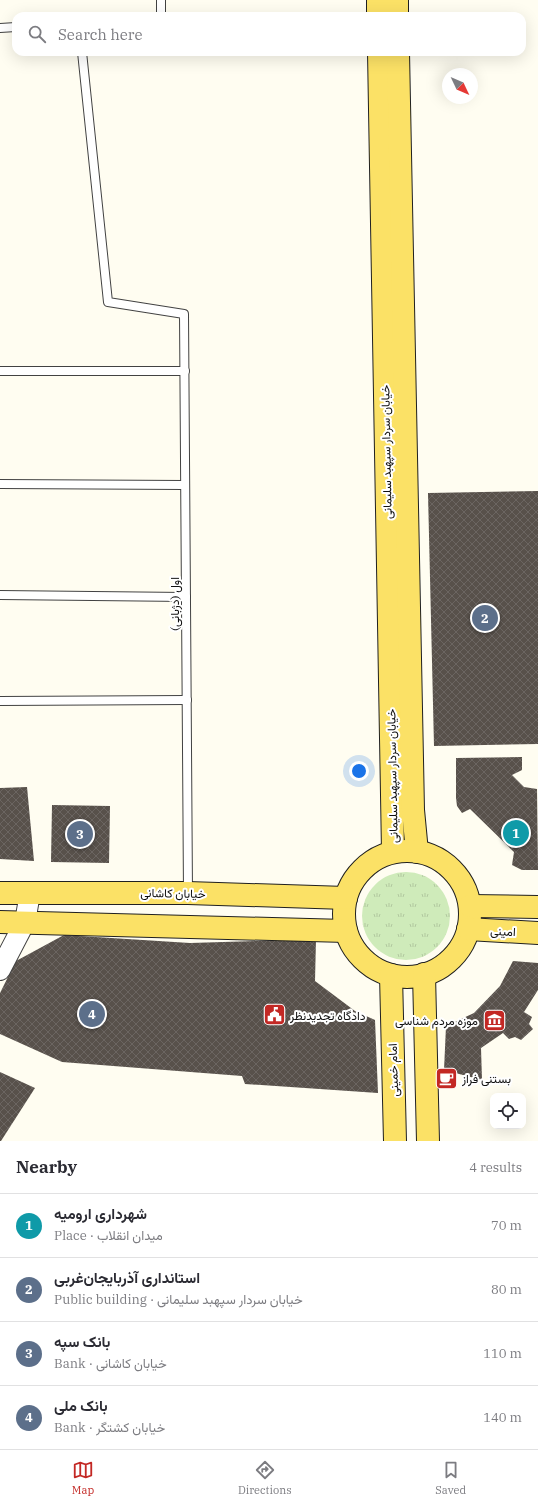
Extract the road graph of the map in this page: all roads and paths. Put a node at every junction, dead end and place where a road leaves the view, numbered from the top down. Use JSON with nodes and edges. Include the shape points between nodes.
{"nodes":[{"id":1,"x":161,"y":0,"type":"edge"},
{"id":2,"x":378,"y":0,"type":"edge"},
{"id":3,"x":397,"y":0,"type":"edge"},
{"id":4,"x":161,"y":12,"type":"edge"},
{"id":5,"x":378,"y":12,"type":"edge"},
{"id":6,"x":397,"y":12,"type":"edge"},
{"id":7,"x":0,"y":28,"type":"edge"},
{"id":8,"x":12,"y":28,"type":"edge"},
{"id":9,"x":82,"y":56,"type":"edge"},
{"id":10,"x":379,"y":56,"type":"edge"},
{"id":11,"x":398,"y":56,"type":"edge"},
{"id":12,"x":185,"y":370,"type":"junction"},
{"id":13,"x":0,"y":371,"type":"edge"},
{"id":14,"x":0,"y":484,"type":"edge"},
{"id":15,"x":185,"y":485,"type":"junction"},
{"id":16,"x":0,"y":596,"type":"edge"},
{"id":17,"x":186,"y":597,"type":"junction"},
{"id":18,"x":187,"y":700,"type":"junction"},
{"id":19,"x":0,"y":701,"type":"edge"},
{"id":20,"x":393,"y":852,"type":"junction"},
{"id":21,"x":417,"y":852,"type":"junction"},
{"id":22,"x":0,"y":893,"type":"edge"},
{"id":23,"x":30,"y":893,"type":"junction"},
{"id":24,"x":188,"y":893,"type":"junction"},
{"id":25,"x":346,"y":898,"type":"junction"},
{"id":26,"x":470,"y":906,"type":"junction"},
{"id":27,"x":538,"y":907,"type":"edge"},
{"id":28,"x":0,"y":922,"type":"edge"},
{"id":29,"x":25,"y":922,"type":"junction"},
{"id":30,"x":468,"y":929,"type":"junction"},
{"id":31,"x":346,"y":931,"type":"junction"},
{"id":32,"x":538,"y":933,"type":"edge"},
{"id":33,"x":0,"y":970,"type":"edge"},
{"id":34,"x":424,"y":974,"type":"junction"},
{"id":35,"x":391,"y":975,"type":"junction"},
{"id":36,"x":396,"y":1141,"type":"edge"},
{"id":37,"x":428,"y":1141,"type":"edge"}],
"edges":[{"from":1,"to":4,"type":"lane"},
{"from":2,"to":5,"type":"main road"},
{"from":3,"to":6,"type":"main road"},
{"from":7,"to":8,"type":"lane"},
{"from":9,"to":12,"type":"lane","name":"اول (دژبانی)","via":[[108,302],[184,314]]},
{"from":10,"to":20,"type":"main road","name":"خیابان سردار سپهبد سلیمانی"},
{"from":11,"to":21,"type":"main road","name":"خیابان سردار سپهبد سلیمانی","via":[[413,794]]},
{"from":12,"to":13,"type":"lane"},
{"from":12,"to":15,"type":"lane","name":"اول (دژبانی)"},
{"from":14,"to":15,"type":"lane"},
{"from":15,"to":17,"type":"lane","name":"اول (دژبانی)"},
{"from":16,"to":17,"type":"lane"},
{"from":17,"to":18,"type":"lane","name":"اول (دژبانی)"},
{"from":18,"to":19,"type":"lane"},
{"from":18,"to":24,"type":"lane","name":"اول (دژبانی)"},
{"from":20,"to":21,"type":"main road"},
{"from":20,"to":25,"type":"main road","via":[[380,857],[358,874]]},
{"from":21,"to":26,"type":"main road","via":[[436,858],[449,866],[466,891]]},
{"from":22,"to":23,"type":"main road","name":"خیابان کاشانی"},
{"from":23,"to":24,"type":"main road","name":"خیابان کاشانی"},
{"from":23,"to":29,"type":"street"},
{"from":24,"to":25,"type":"main road","name":"خیابان کاشانی"},
{"from":25,"to":31,"type":"main road"},
{"from":26,"to":27,"type":"main road","name":"امینی"},
{"from":26,"to":30,"type":"main road"},
{"from":28,"to":29,"type":"main road"},
{"from":29,"to":31,"type":"main road"},
{"from":29,"to":33,"type":"street"},
{"from":30,"to":32,"type":"main road","name":"امینی"},
{"from":30,"to":34,"type":"main road","via":[[462,945],[452,958],[439,968]]},
{"from":31,"to":35,"type":"main road","via":[[353,946],[363,958]]},
{"from":34,"to":35,"type":"main road","via":[[408,977]]},
{"from":34,"to":37,"type":"main road"},
{"from":35,"to":36,"type":"main road","name":"امام خمینی"}]}
